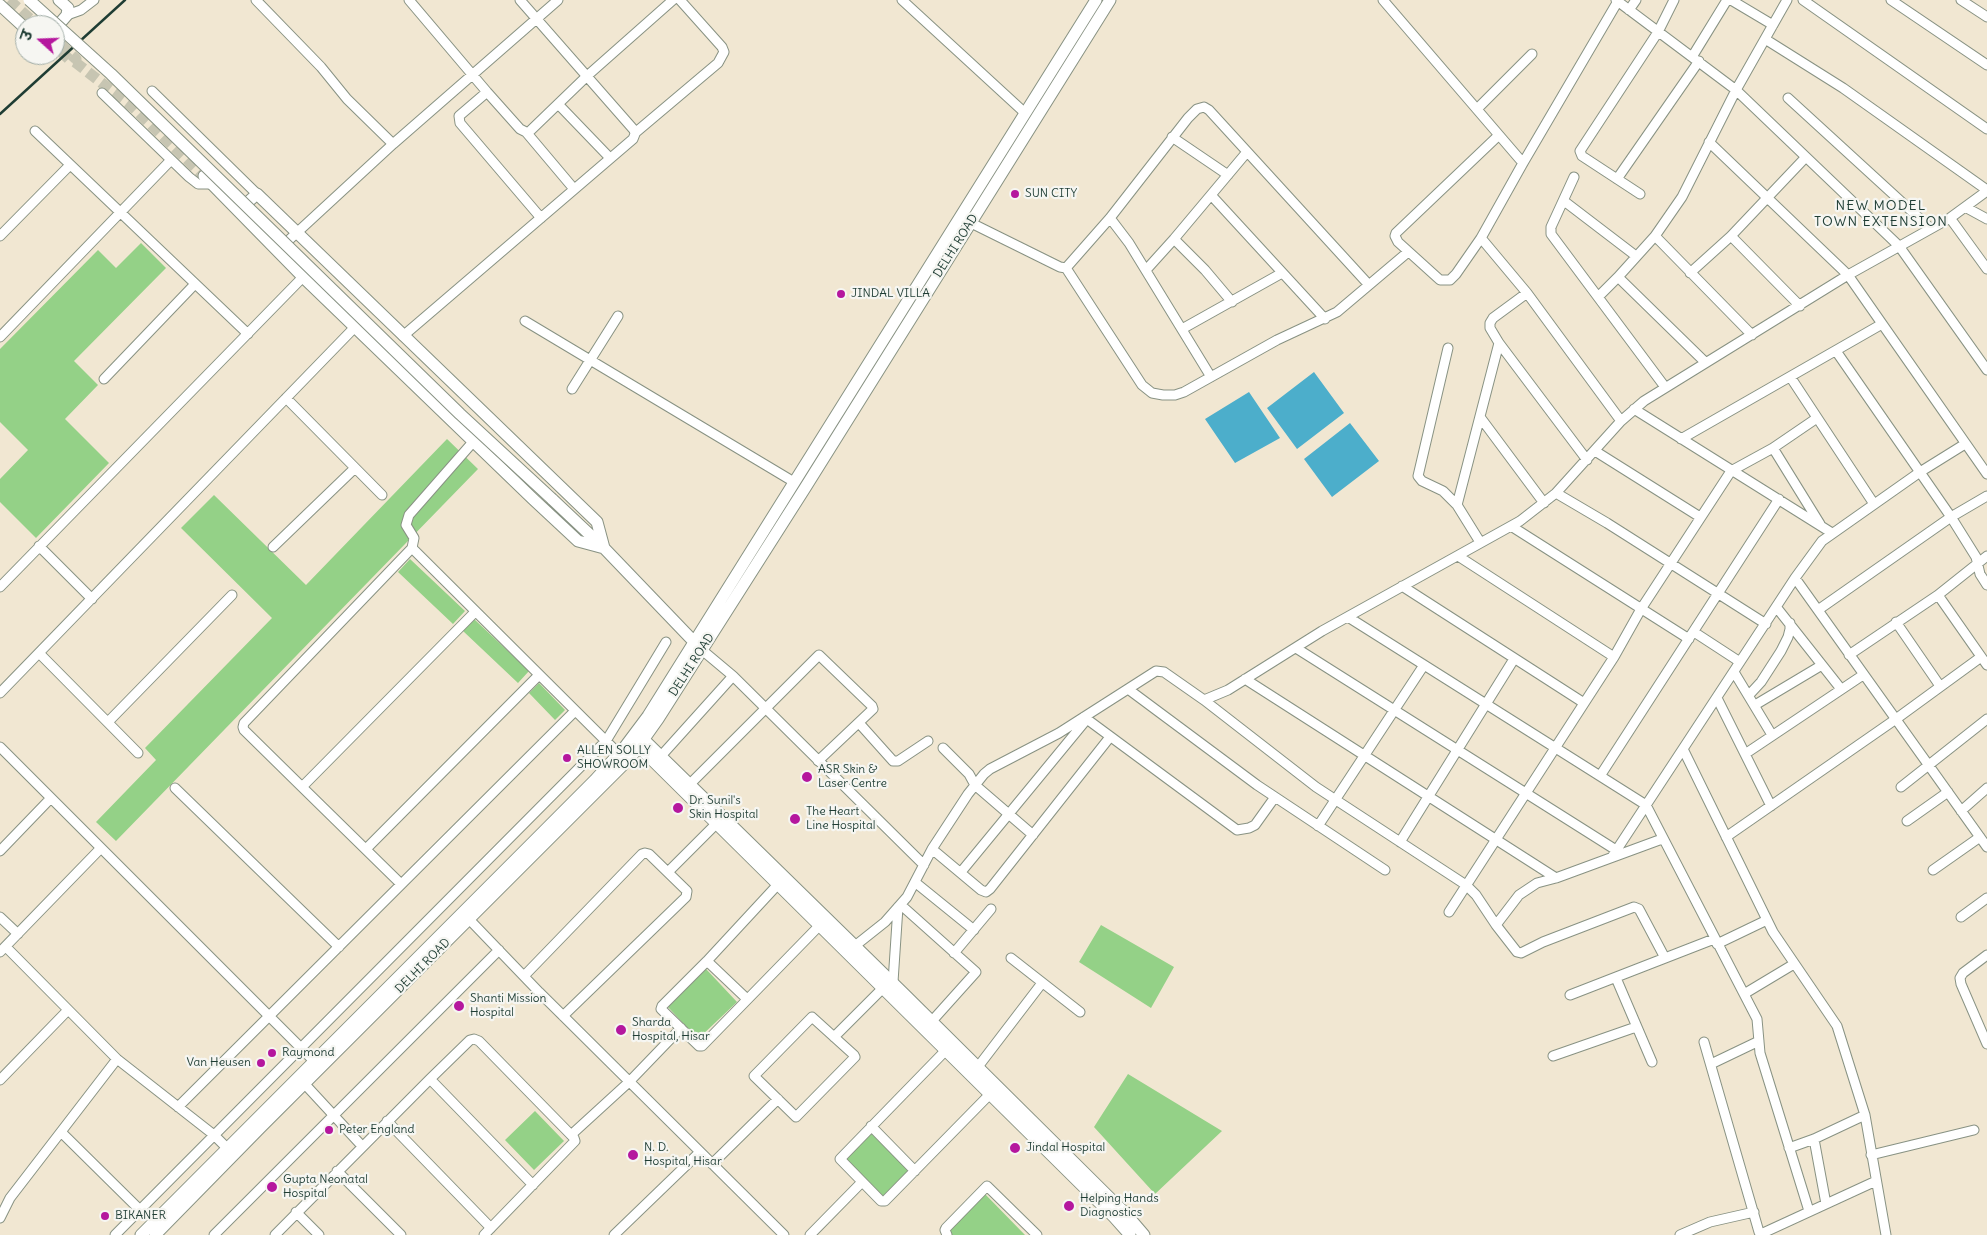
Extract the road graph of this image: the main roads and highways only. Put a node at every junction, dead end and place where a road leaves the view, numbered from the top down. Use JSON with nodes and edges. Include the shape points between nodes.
{"nodes":[{"id":1,"x":29,"y":0,"type":"edge"},
{"id":2,"x":59,"y":0,"type":"edge"},
{"id":3,"x":1096,"y":0,"type":"edge"},
{"id":4,"x":1110,"y":0,"type":"edge"},
{"id":5,"x":0,"y":5,"type":"edge"},
{"id":6,"x":65,"y":16,"type":"edge"},
{"id":7,"x":15,"y":19,"type":"edge"},
{"id":8,"x":208,"y":180,"type":"tunnel mouth"},
{"id":9,"x":238,"y":211,"type":"junction"},
{"id":10,"x":965,"y":220,"type":"junction"},
{"id":11,"x":604,"y":548,"type":"junction"},
{"id":12,"x":698,"y":646,"type":"junction"},
{"id":13,"x":638,"y":739,"type":"junction"},
{"id":14,"x":686,"y":787,"type":"junction"},
{"id":15,"x":782,"y":880,"type":"junction"},
{"id":16,"x":851,"y":948,"type":"junction"},
{"id":17,"x":888,"y":985,"type":"junction"},
{"id":18,"x":950,"y":1046,"type":"junction"},
{"id":19,"x":301,"y":1080,"type":"junction"},
{"id":20,"x":994,"y":1090,"type":"junction"},
{"id":21,"x":141,"y":1235,"type":"edge"},
{"id":22,"x":155,"y":1235,"type":"edge"},
{"id":23,"x":1130,"y":1235,"type":"edge"},
{"id":24,"x":1144,"y":1235,"type":"edge"}],
"edges":[{"from":1,"to":11,"type":"main road","bridge":true,"via":[[111,74],[460,414]]},
{"from":2,"to":6,"type":"main road","via":[[68,8]]},
{"from":3,"to":10,"type":"main road","name":"DELHI ROAD","via":[[1025,113]]},
{"from":4,"to":10,"type":"main road","name":"DELHI ROAD"},
{"from":5,"to":7,"type":"main road"},
{"from":8,"to":9,"type":"main road"},
{"from":9,"to":11,"type":"main road","via":[[293,260],[303,277],[578,541]]},
{"from":9,"to":11,"type":"main road","via":[[257,194],[293,235],[597,522]]},
{"from":10,"to":12,"type":"main road","name":"DELHI ROAD"},
{"from":10,"to":12,"type":"main road","name":"DELHI ROAD","via":[[794,482]]},
{"from":11,"to":12,"type":"main road"},
{"from":12,"to":13,"type":"main road","name":"DELHI ROAD"},
{"from":13,"to":14,"type":"main road"},
{"from":13,"to":14,"type":"main road","via":[[662,756]]},
{"from":13,"to":19,"type":"main road","name":"DELHI ROAD","via":[[623,758]]},
{"from":14,"to":15,"type":"main road"},
{"from":15,"to":16,"type":"main road"},
{"from":15,"to":16,"type":"main road","via":[[820,925]]},
{"from":16,"to":17,"type":"main road"},
{"from":17,"to":18,"type":"main road"},
{"from":17,"to":18,"type":"main road","via":[[932,1021]]},
{"from":18,"to":20,"type":"main road"},
{"from":19,"to":21,"type":"main road","name":"DELHI ROAD","via":[[227,1148]]},
{"from":19,"to":22,"type":"main road","name":"DELHI ROAD"},
{"from":20,"to":23,"type":"main road"},
{"from":20,"to":24,"type":"main road","via":[[1126,1214]]}]}
